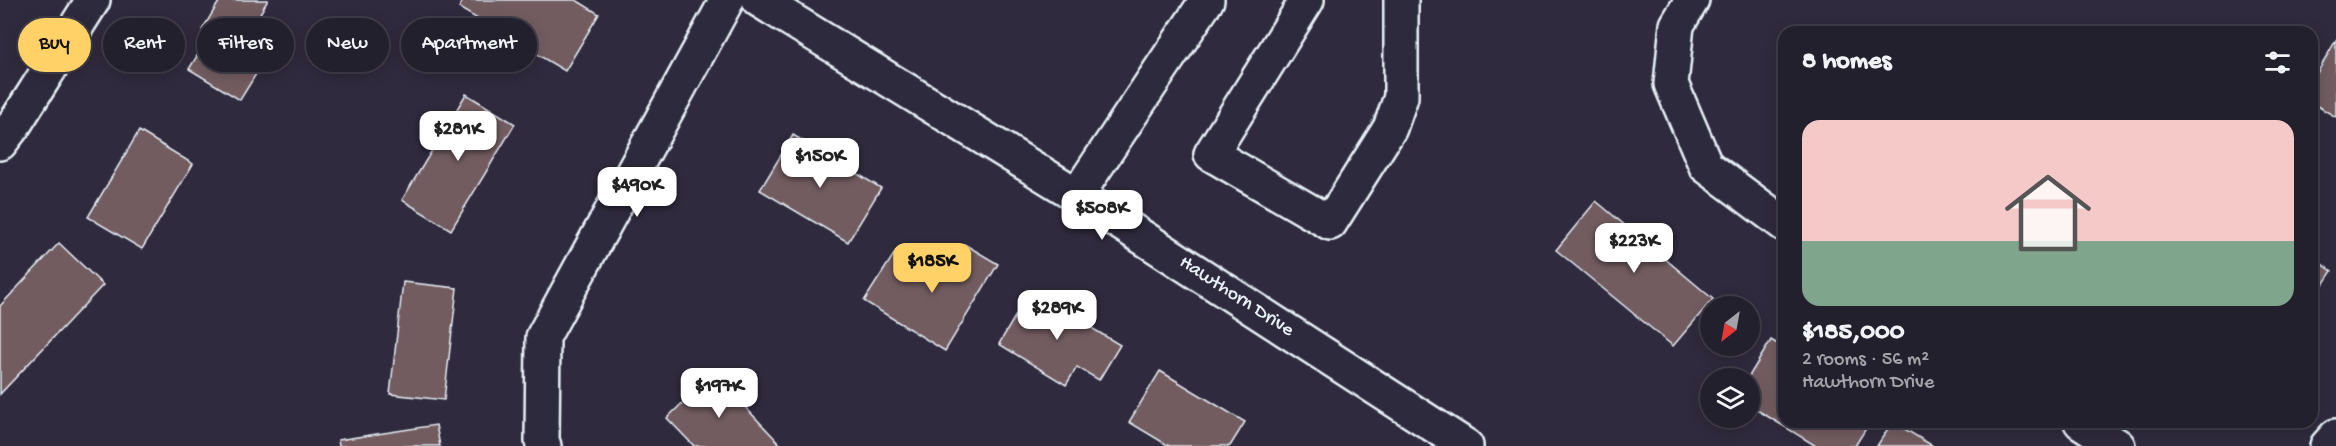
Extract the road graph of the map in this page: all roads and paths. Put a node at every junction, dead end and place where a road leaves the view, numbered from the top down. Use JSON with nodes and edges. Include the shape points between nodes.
{"nodes":[{"id":1,"x":93,"y":0,"type":"edge"},
{"id":2,"x":727,"y":0,"type":"edge"},
{"id":3,"x":759,"y":0,"type":"edge"},
{"id":4,"x":1207,"y":0,"type":"edge"},
{"id":5,"x":1307,"y":0,"type":"edge"},
{"id":6,"x":1401,"y":0,"type":"edge"},
{"id":7,"x":1692,"y":0,"type":"edge"},
{"id":8,"x":0,"y":143,"type":"edge"},
{"id":9,"x":1077,"y":195,"type":"junction"},
{"id":10,"x":1778,"y":220,"type":"edge"},
{"id":11,"x":2090,"y":428,"type":"edge"},
{"id":12,"x":2336,"y":436,"type":"edge"},
{"id":13,"x":544,"y":446,"type":"edge"},
{"id":14,"x":1466,"y":446,"type":"edge"},
{"id":15,"x":2118,"y":446,"type":"edge"},
{"id":16,"x":2327,"y":446,"type":"edge"}],
"edges":[{"from":1,"to":8,"type":"street"},
{"from":2,"to":13,"type":"street","via":[[543,337]]},
{"from":3,"to":9,"type":"street","name":"Hawthorn Drive"},
{"from":4,"to":9,"type":"street"},
{"from":5,"to":6,"type":"street","via":[[1211,154],[1330,223],[1390,128],[1401,97]]},
{"from":7,"to":10,"type":"street","via":[[1677,25],[1671,84],[1706,166]]},
{"from":9,"to":14,"type":"street","name":"Hawthorn Drive"},
{"from":11,"to":15,"type":"street"},
{"from":12,"to":16,"type":"street"}]}
